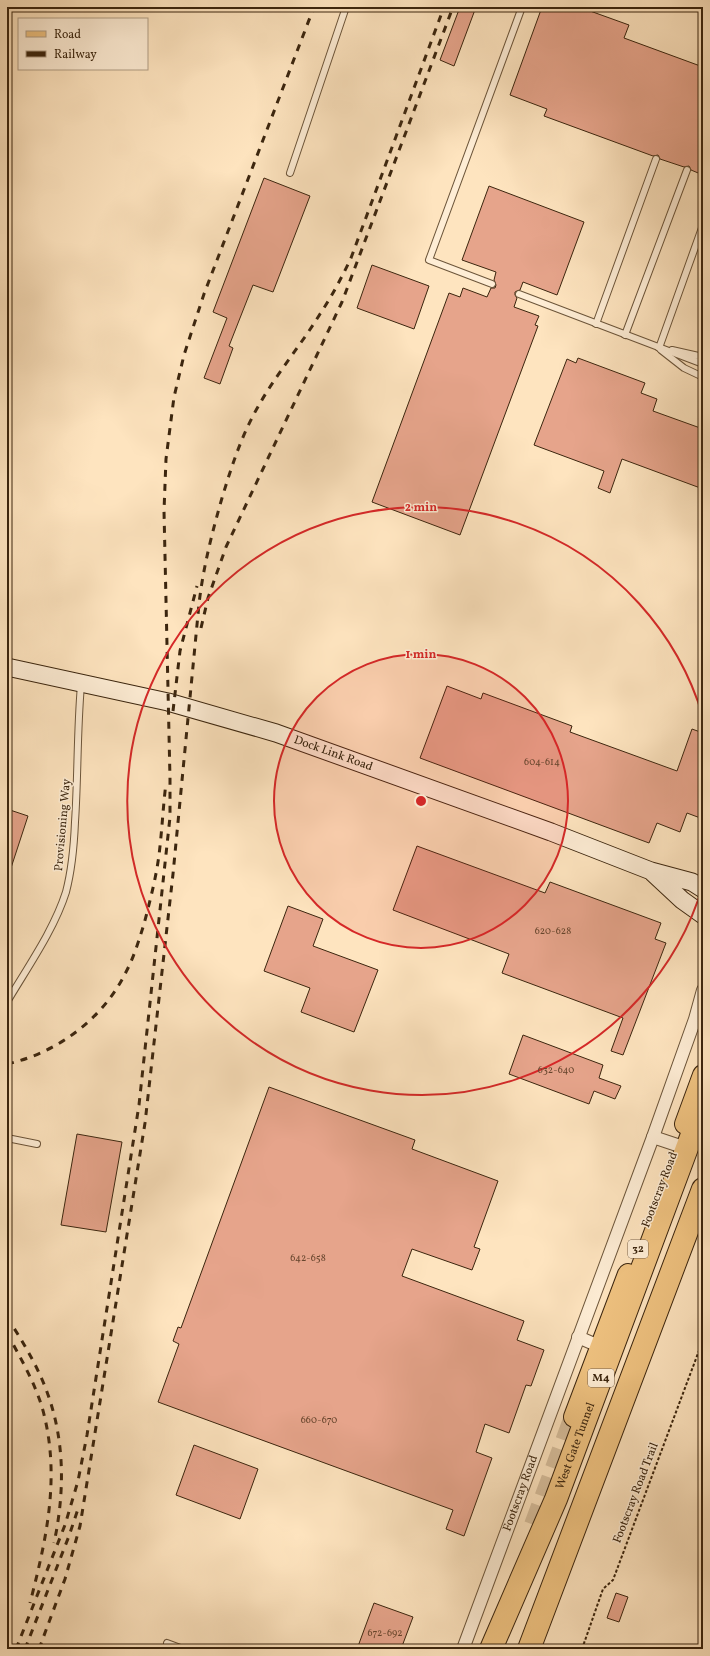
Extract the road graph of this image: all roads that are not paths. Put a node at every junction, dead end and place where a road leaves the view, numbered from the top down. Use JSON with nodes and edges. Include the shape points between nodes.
{"nodes":[{"id":1,"x":346,"y":7,"type":"edge"},
{"id":2,"x":522,"y":7,"type":"edge"},
{"id":3,"x":656,"y":159,"type":"dead end"},
{"id":4,"x":687,"y":170,"type":"dead end"},
{"id":5,"x":290,"y":173,"type":"dead end"},
{"id":6,"x":703,"y":225,"type":"edge"},
{"id":7,"x":492,"y":284,"type":"dead end"},
{"id":8,"x":519,"y":294,"type":"dead end"},
{"id":9,"x":596,"y":324,"type":"junction"},
{"id":10,"x":625,"y":335,"type":"junction"},
{"id":11,"x":659,"y":348,"type":"junction"},
{"id":12,"x":703,"y":357,"type":"edge"},
{"id":13,"x":703,"y":364,"type":"edge"},
{"id":14,"x":703,"y":377,"type":"edge"},
{"id":15,"x":7,"y":667,"type":"edge"},
{"id":16,"x":81,"y":684,"type":"junction"},
{"id":17,"x":651,"y":871,"type":"junction"},
{"id":18,"x":699,"y":883,"type":"edge"},
{"id":19,"x":703,"y":915,"type":"edge"},
{"id":20,"x":703,"y":990,"type":"edge"},
{"id":21,"x":7,"y":1002,"type":"edge"},
{"id":22,"x":703,"y":1006,"type":"edge"},
{"id":23,"x":695,"y":1019,"type":"junction"},
{"id":24,"x":703,"y":1076,"type":"edge"},
{"id":25,"x":703,"y":1105,"type":"edge"},
{"id":26,"x":653,"y":1137,"type":"junction"},
{"id":27,"x":7,"y":1138,"type":"edge"},
{"id":28,"x":37,"y":1144,"type":"dead end"},
{"id":29,"x":677,"y":1145,"type":"junction"},
{"id":30,"x":703,"y":1189,"type":"edge"},
{"id":31,"x":578,"y":1337,"type":"junction"},
{"id":32,"x":601,"y":1347,"type":"junction"},
{"id":33,"x":574,"y":1417,"type":"tunnel mouth"},
{"id":34,"x":167,"y":1643,"type":"dead end"},
{"id":35,"x":183,"y":1649,"type":"edge"},
{"id":36,"x":463,"y":1649,"type":"edge"},
{"id":37,"x":491,"y":1649,"type":"edge"},
{"id":38,"x":529,"y":1649,"type":"edge"}],
"edges":[{"from":1,"to":5,"type":"lane"},
{"from":2,"to":7,"type":"lane","via":[[429,260]]},
{"from":3,"to":9,"type":"lane"},
{"from":4,"to":10,"type":"lane"},
{"from":6,"to":11,"type":"lane"},
{"from":8,"to":9,"type":"lane"},
{"from":9,"to":10,"type":"lane"},
{"from":10,"to":11,"type":"lane"},
{"from":11,"to":12,"type":"lane"},
{"from":11,"to":13,"type":"lane"},
{"from":11,"to":14,"type":"lane","via":[[684,368]]},
{"from":15,"to":16,"type":"main road","name":"Dock Link Road"},
{"from":16,"to":17,"type":"main road","name":"Dock Link Road","via":[[189,707],[276,733],[551,832]]},
{"from":16,"to":21,"type":"lane","name":"Provisioning Way","via":[[74,848],[69,879],[53,922]]},
{"from":17,"to":18,"type":"main road","name":"Dock Link Road"},
{"from":17,"to":19,"type":"main road","name":"Dock Link Road","via":[[682,900]]},
{"from":20,"to":23,"type":"street","name":"Footscray Road"},
{"from":22,"to":23,"type":"street"},
{"from":23,"to":26,"type":"street","name":"Footscray Road"},
{"from":24,"to":29,"type":"main road","name":"Footscray Road","number":"32"},
{"from":25,"to":37,"type":"highway","name":"West Gate Tunnel","number":"M4","via":[[556,1499]]},
{"from":26,"to":29,"type":"street","name":"Footscray Road"},
{"from":26,"to":31,"type":"street","name":"Footscray Road"},
{"from":27,"to":28,"type":"lane"},
{"from":29,"to":32,"type":"main road","name":"Footscray Road","number":"32"},
{"from":30,"to":38,"type":"highway","number":"M4"},
{"from":31,"to":32,"type":"street"},
{"from":31,"to":36,"type":"street","name":"Footscray Road"},
{"from":32,"to":33,"type":"main road","name":"Footscray Road","number":"32"},
{"from":34,"to":35,"type":"lane"}]}
